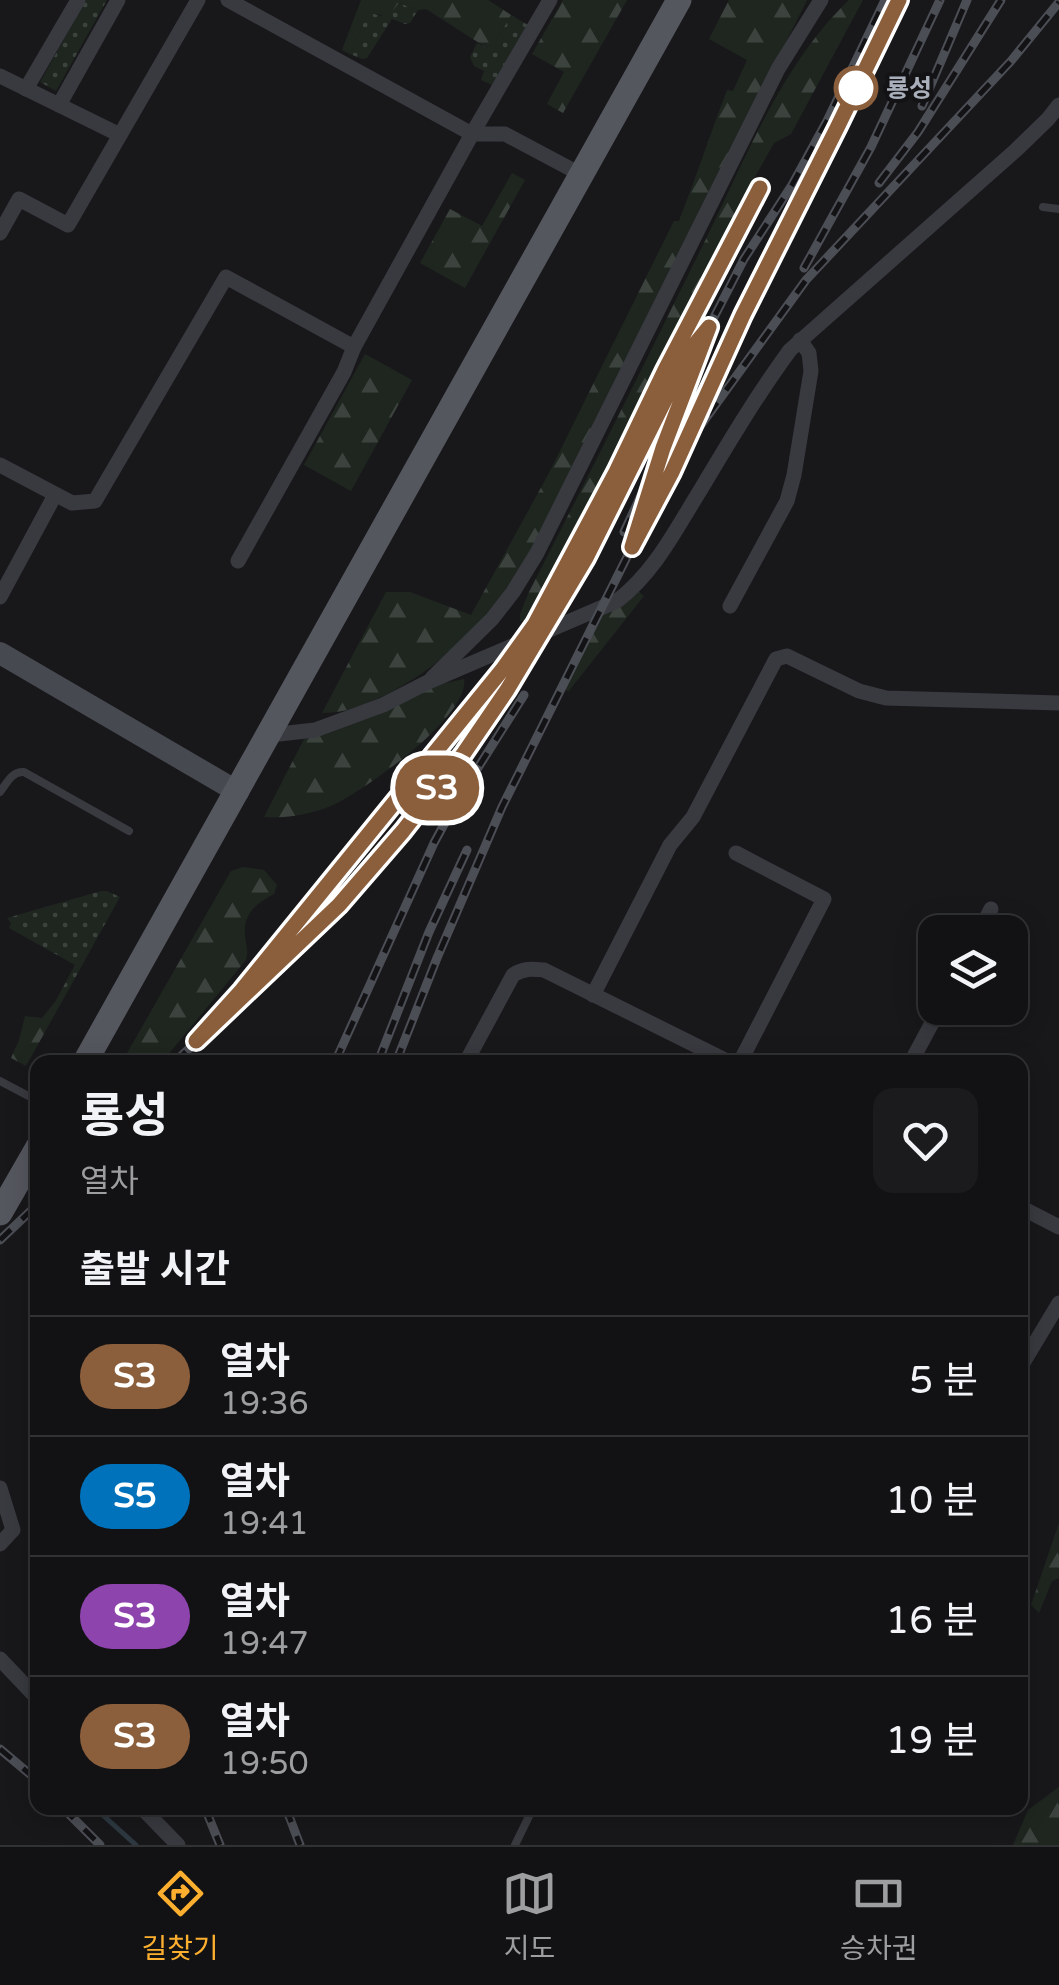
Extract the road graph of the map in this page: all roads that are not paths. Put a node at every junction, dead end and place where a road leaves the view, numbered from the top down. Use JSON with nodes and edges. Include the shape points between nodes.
{"nodes":[{"id":1,"x":78,"y":0,"type":"edge"},
{"id":2,"x":118,"y":0,"type":"edge"},
{"id":3,"x":198,"y":0,"type":"edge"},
{"id":4,"x":228,"y":0,"type":"edge"},
{"id":5,"x":550,"y":0,"type":"edge"},
{"id":6,"x":679,"y":0,"type":"edge"},
{"id":7,"x":821,"y":0,"type":"edge"},
{"id":8,"x":0,"y":76,"type":"edge"},
{"id":9,"x":26,"y":89,"type":"junction"},
{"id":10,"x":1059,"y":104,"type":"edge"},
{"id":11,"x":60,"y":105,"type":"junction"},
{"id":12,"x":472,"y":134,"type":"junction"},
{"id":13,"x":120,"y":135,"type":"junction"},
{"id":14,"x":582,"y":175,"type":"junction"},
{"id":15,"x":1043,"y":207,"type":"dead end"},
{"id":16,"x":1059,"y":209,"type":"edge"},
{"id":17,"x":0,"y":234,"type":"edge"},
{"id":18,"x":800,"y":340,"type":"junction"},
{"id":19,"x":354,"y":347,"type":"junction"},
{"id":20,"x":0,"y":464,"type":"edge"},
{"id":21,"x":55,"y":495,"type":"junction"},
{"id":22,"x":238,"y":561,"type":"dead end"},
{"id":23,"x":0,"y":597,"type":"edge"},
{"id":24,"x":730,"y":606,"type":"dead end"},
{"id":25,"x":0,"y":653,"type":"edge"},
{"id":26,"x":428,"y":682,"type":"junction"},
{"id":27,"x":1059,"y":703,"type":"edge"},
{"id":28,"x":270,"y":735,"type":"junction"},
{"id":29,"x":0,"y":792,"type":"edge"},
{"id":30,"x":238,"y":792,"type":"junction"},
{"id":31,"x":130,"y":830,"type":"dead end"},
{"id":32,"x":736,"y":853,"type":"dead end"},
{"id":33,"x":992,"y":909,"type":"dead end"},
{"id":34,"x":989,"y":915,"type":"edge"},
{"id":35,"x":593,"y":995,"type":"junction"},
{"id":36,"x":931,"y":1025,"type":"edge"},
{"id":37,"x":89,"y":1055,"type":"edge"},
{"id":38,"x":470,"y":1055,"type":"edge"},
{"id":39,"x":715,"y":1055,"type":"edge"},
{"id":40,"x":744,"y":1055,"type":"edge"},
{"id":41,"x":915,"y":1055,"type":"edge"},
{"id":42,"x":0,"y":1081,"type":"edge"},
{"id":43,"x":30,"y":1097,"type":"edge"},
{"id":44,"x":30,"y":1161,"type":"edge"},
{"id":45,"x":1028,"y":1211,"type":"edge"},
{"id":46,"x":0,"y":1213,"type":"edge"},
{"id":47,"x":1059,"y":1226,"type":"edge"},
{"id":48,"x":1059,"y":1302,"type":"edge"},
{"id":49,"x":1028,"y":1354,"type":"edge"},
{"id":50,"x":0,"y":1488,"type":"edge"},
{"id":51,"x":0,"y":1544,"type":"edge"},
{"id":52,"x":0,"y":1660,"type":"edge"},
{"id":53,"x":30,"y":1690,"type":"edge"},
{"id":54,"x":149,"y":1815,"type":"edge"},
{"id":55,"x":529,"y":1815,"type":"edge"},
{"id":56,"x":178,"y":1845,"type":"edge"},
{"id":57,"x":514,"y":1845,"type":"edge"}],
"edges":[{"from":1,"to":9,"type":"street"},
{"from":2,"to":11,"type":"street"},
{"from":3,"to":13,"type":"street"},
{"from":4,"to":12,"type":"street"},
{"from":5,"to":12,"type":"street"},
{"from":6,"to":14,"type":"main road"},
{"from":7,"to":26,"type":"street","via":[[778,69],[538,553],[492,619]]},
{"from":8,"to":9,"type":"street"},
{"from":9,"to":11,"type":"street"},
{"from":10,"to":18,"type":"street","via":[[1016,150]]},
{"from":11,"to":13,"type":"street"},
{"from":12,"to":14,"type":"street","via":[[505,134]]},
{"from":12,"to":19,"type":"street"},
{"from":13,"to":17,"type":"street","via":[[68,224],[19,199]]},
{"from":14,"to":28,"type":"main road"},
{"from":15,"to":16,"type":"lane"},
{"from":18,"to":24,"type":"street","via":[[811,371],[794,475]]},
{"from":18,"to":26,"type":"street","via":[[761,389],[636,586],[617,601]]},
{"from":19,"to":21,"type":"street","via":[[226,278],[95,500],[72,503]]},
{"from":19,"to":22,"type":"street"},
{"from":20,"to":21,"type":"street"},
{"from":21,"to":23,"type":"street"},
{"from":25,"to":30,"type":"street"},
{"from":26,"to":28,"type":"street","via":[[315,730]]},
{"from":27,"to":35,"type":"street","via":[[886,698],[787,656],[776,658]]},
{"from":28,"to":30,"type":"main road"},
{"from":29,"to":31,"type":"lane","via":[[12,775],[24,772]]},
{"from":30,"to":37,"type":"main road"},
{"from":32,"to":40,"type":"street","via":[[824,898]]},
{"from":33,"to":34,"type":"street"},
{"from":35,"to":38,"type":"street","via":[[544,970],[521,970],[506,984]]},
{"from":35,"to":39,"type":"street"},
{"from":36,"to":41,"type":"street"},
{"from":42,"to":43,"type":"lane"},
{"from":44,"to":46,"type":"main road"},
{"from":45,"to":47,"type":"street"},
{"from":48,"to":49,"type":"street"},
{"from":50,"to":51,"type":"street","via":[[12,1530]]},
{"from":52,"to":53,"type":"street"},
{"from":54,"to":56,"type":"street"},
{"from":55,"to":57,"type":"lane"}]}
